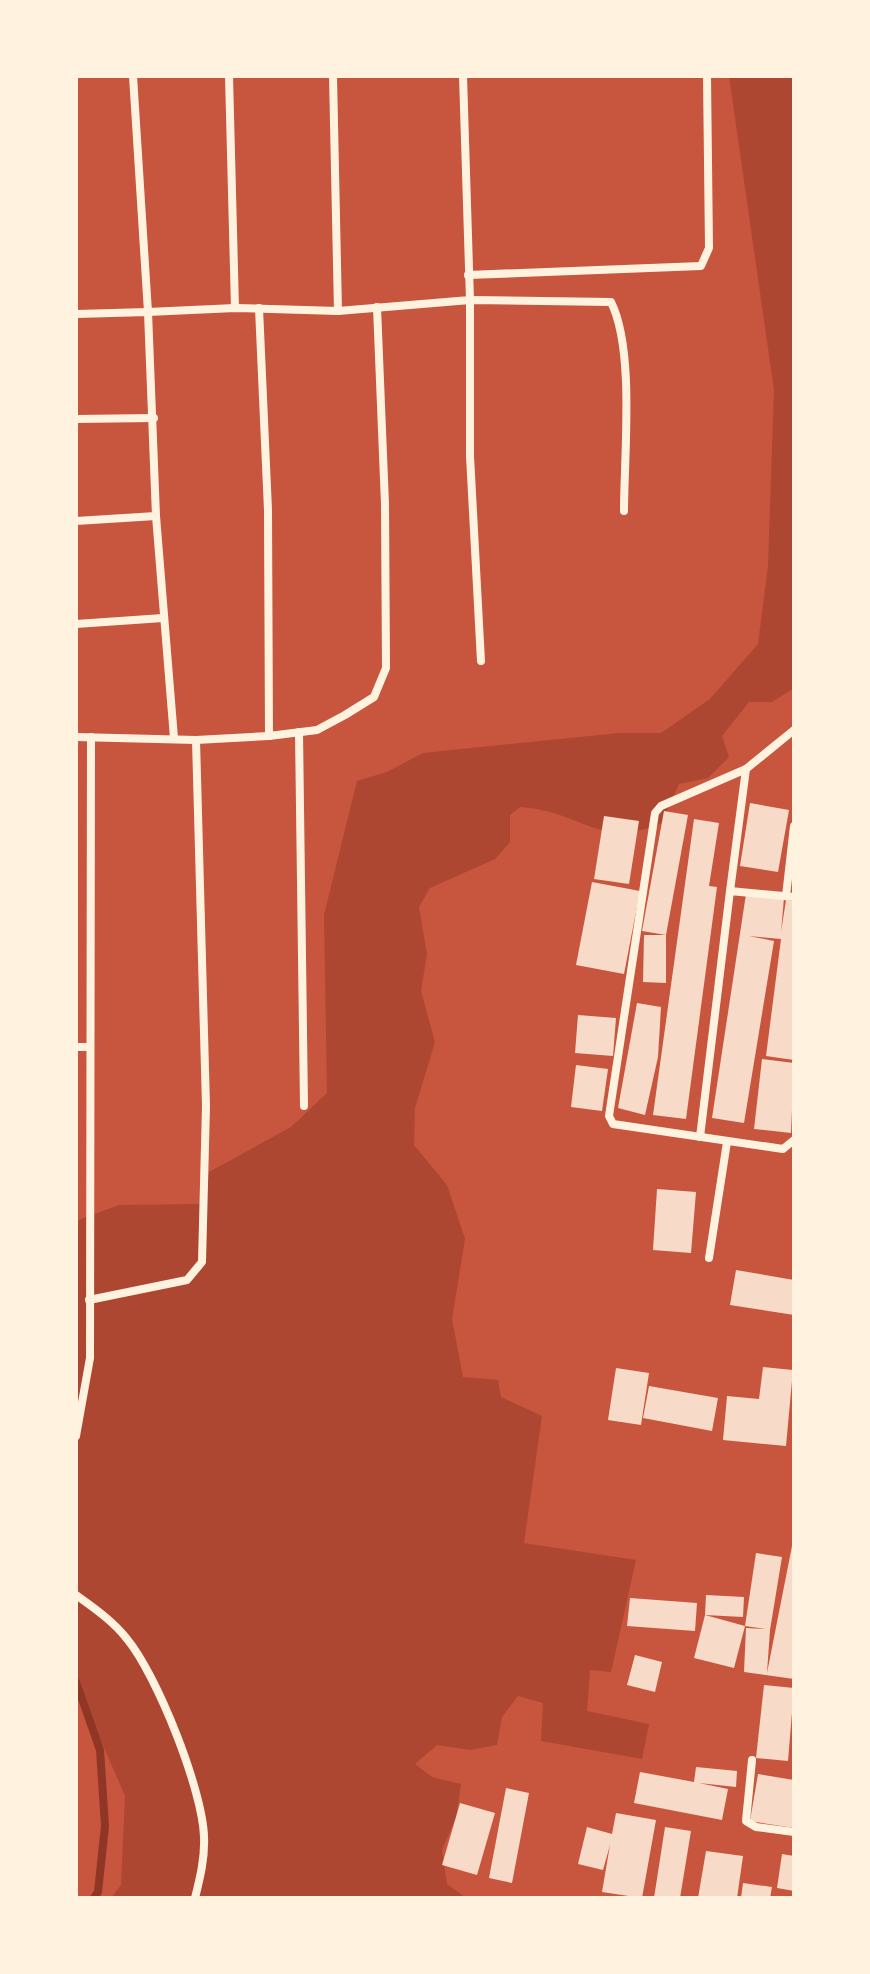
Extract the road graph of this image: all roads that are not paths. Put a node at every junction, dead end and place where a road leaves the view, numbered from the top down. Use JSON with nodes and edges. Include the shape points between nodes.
{"nodes":[{"id":1,"x":133,"y":76,"type":"edge"},
{"id":2,"x":229,"y":76,"type":"edge"},
{"id":3,"x":333,"y":76,"type":"edge"},
{"id":4,"x":463,"y":76,"type":"edge"},
{"id":5,"x":707,"y":76,"type":"edge"},
{"id":6,"x":468,"y":275,"type":"junction"},
{"id":7,"x":470,"y":300,"type":"junction"},
{"id":8,"x":377,"y":307,"type":"junction"},
{"id":9,"x":235,"y":308,"type":"junction"},
{"id":10,"x":259,"y":308,"type":"junction"},
{"id":11,"x":338,"y":311,"type":"junction"},
{"id":12,"x":148,"y":312,"type":"junction"},
{"id":13,"x":76,"y":314,"type":"edge"},
{"id":14,"x":154,"y":418,"type":"junction"},
{"id":15,"x":76,"y":419,"type":"edge"},
{"id":16,"x":624,"y":511,"type":"dead end"},
{"id":17,"x":156,"y":516,"type":"junction"},
{"id":18,"x":76,"y":521,"type":"edge"},
{"id":19,"x":163,"y":618,"type":"junction"},
{"id":20,"x":76,"y":624,"type":"edge"},
{"id":21,"x":481,"y":661,"type":"dead end"},
{"id":22,"x":794,"y":730,"type":"edge"},
{"id":23,"x":299,"y":732,"type":"junction"},
{"id":24,"x":269,"y":736,"type":"junction"},
{"id":25,"x":76,"y":737,"type":"edge"},
{"id":26,"x":91,"y":737,"type":"junction"},
{"id":27,"x":174,"y":738,"type":"junction"},
{"id":28,"x":196,"y":740,"type":"junction"},
{"id":29,"x":746,"y":769,"type":"junction"},
{"id":30,"x":794,"y":826,"type":"edge"},
{"id":31,"x":730,"y":891,"type":"junction"},
{"id":32,"x":790,"y":896,"type":"edge"},
{"id":33,"x":76,"y":1047,"type":"edge"},
{"id":34,"x":88,"y":1047,"type":"junction"},
{"id":35,"x":304,"y":1106,"type":"dead end"},
{"id":36,"x":700,"y":1137,"type":"junction"},
{"id":37,"x":794,"y":1140,"type":"edge"},
{"id":38,"x":727,"y":1142,"type":"junction"},
{"id":39,"x":709,"y":1258,"type":"dead end"},
{"id":40,"x":89,"y":1300,"type":"junction"},
{"id":41,"x":76,"y":1436,"type":"edge"},
{"id":42,"x":76,"y":1595,"type":"edge"},
{"id":43,"x":752,"y":1760,"type":"dead end"},
{"id":44,"x":794,"y":1832,"type":"edge"},
{"id":45,"x":195,"y":1898,"type":"edge"}],
"edges":[{"from":1,"to":12,"type":"street"},
{"from":2,"to":9,"type":"street"},
{"from":3,"to":11,"type":"street"},
{"from":4,"to":6,"type":"street"},
{"from":5,"to":6,"type":"street","via":[[709,248],[701,266]]},
{"from":6,"to":7,"type":"street"},
{"from":7,"to":8,"type":"street"},
{"from":7,"to":16,"type":"street","via":[[611,302],[620,321],[622,349]]},
{"from":7,"to":21,"type":"street","via":[[470,456]]},
{"from":8,"to":11,"type":"street"},
{"from":8,"to":23,"type":"street","via":[[386,668],[374,697],[317,730]]},
{"from":9,"to":10,"type":"street"},
{"from":9,"to":12,"type":"street"},
{"from":10,"to":11,"type":"street"},
{"from":10,"to":24,"type":"street","via":[[268,510]]},
{"from":12,"to":13,"type":"street"},
{"from":12,"to":14,"type":"street"},
{"from":14,"to":15,"type":"street"},
{"from":14,"to":17,"type":"street"},
{"from":17,"to":18,"type":"street"},
{"from":17,"to":19,"type":"street"},
{"from":19,"to":20,"type":"street"},
{"from":19,"to":27,"type":"street"},
{"from":22,"to":29,"type":"street"},
{"from":23,"to":24,"type":"street"},
{"from":23,"to":35,"type":"street"},
{"from":24,"to":28,"type":"street"},
{"from":25,"to":26,"type":"street"},
{"from":26,"to":27,"type":"street"},
{"from":26,"to":34,"type":"street"},
{"from":27,"to":28,"type":"street"},
{"from":28,"to":40,"type":"street","via":[[206,1106],[202,1262],[187,1280]]},
{"from":29,"to":31,"type":"street"},
{"from":29,"to":36,"type":"street","via":[[655,813],[610,1104],[613,1124]]},
{"from":30,"to":32,"type":"street"},
{"from":31,"to":32,"type":"street"},
{"from":31,"to":36,"type":"street"},
{"from":33,"to":34,"type":"street"},
{"from":34,"to":40,"type":"street"},
{"from":36,"to":38,"type":"street"},
{"from":37,"to":38,"type":"street","via":[[783,1149]]},
{"from":38,"to":39,"type":"street"},
{"from":40,"to":41,"type":"street","via":[[90,1358]]},
{"from":42,"to":45,"type":"street","via":[[127,1639],[167,1714],[197,1797],[204,1835]]},
{"from":43,"to":44,"type":"street","via":[[746,1821]]}]}
